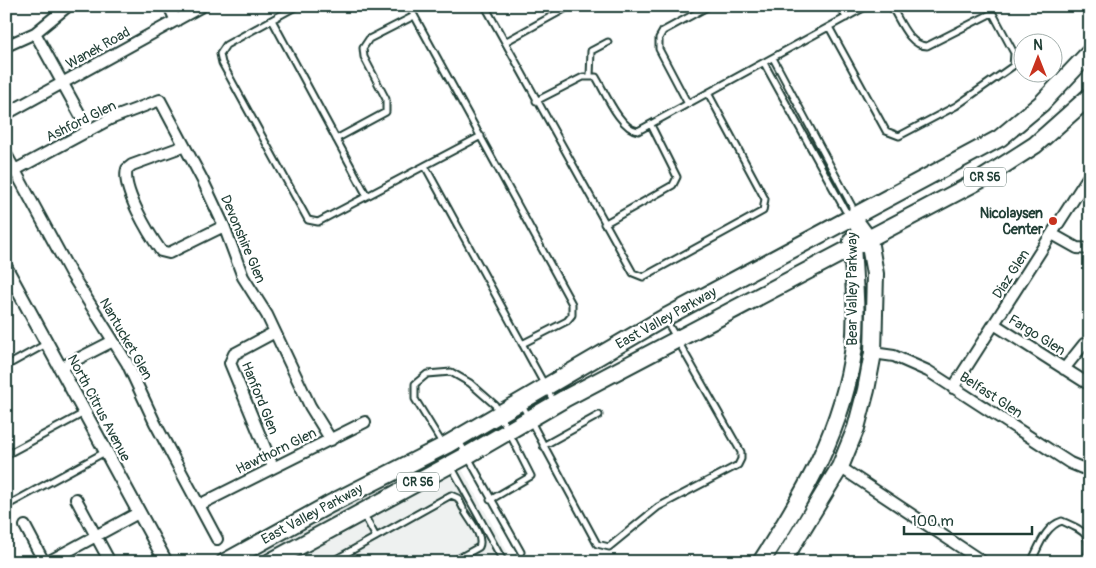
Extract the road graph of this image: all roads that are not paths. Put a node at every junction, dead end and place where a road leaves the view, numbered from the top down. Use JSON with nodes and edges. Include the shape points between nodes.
{"nodes":[{"id":1,"x":68,"y":6,"type":"edge"},
{"id":2,"x":168,"y":6,"type":"edge"},
{"id":3,"x":202,"y":6,"type":"edge"},
{"id":4,"x":297,"y":6,"type":"edge"},
{"id":5,"x":409,"y":6,"type":"edge"},
{"id":6,"x":485,"y":6,"type":"edge"},
{"id":7,"x":570,"y":6,"type":"edge"},
{"id":8,"x":709,"y":6,"type":"edge"},
{"id":9,"x":840,"y":6,"type":"edge"},
{"id":10,"x":868,"y":6,"type":"edge"},
{"id":11,"x":891,"y":6,"type":"edge"},
{"id":12,"x":989,"y":6,"type":"edge"},
{"id":13,"x":992,"y":13,"type":"junction"},
{"id":14,"x":414,"y":16,"type":"junction"},
{"id":15,"x":846,"y":18,"type":"junction"},
{"id":16,"x":272,"y":20,"type":"junction"},
{"id":17,"x":176,"y":21,"type":"junction"},
{"id":18,"x":829,"y":27,"type":"junction"},
{"id":19,"x":35,"y":34,"type":"junction"},
{"id":20,"x":505,"y":42,"type":"junction"},
{"id":21,"x":608,"y":42,"type":"dead end"},
{"id":22,"x":6,"y":46,"type":"edge"},
{"id":23,"x":1090,"y":52,"type":"edge"},
{"id":24,"x":773,"y":58,"type":"junction"},
{"id":25,"x":764,"y":63,"type":"junction"},
{"id":26,"x":590,"y":76,"type":"junction"},
{"id":27,"x":62,"y":83,"type":"junction"},
{"id":28,"x":708,"y":93,"type":"junction"},
{"id":29,"x":1090,"y":96,"type":"edge"},
{"id":30,"x":160,"y":100,"type":"joint"},
{"id":31,"x":536,"y":101,"type":"junction"},
{"id":32,"x":688,"y":104,"type":"junction"},
{"id":33,"x":6,"y":114,"type":"edge"},
{"id":34,"x":803,"y":115,"type":"junction"},
{"id":35,"x":795,"y":120,"type":"junction"},
{"id":36,"x":651,"y":125,"type":"junction"},
{"id":37,"x":88,"y":130,"type":"junction"},
{"id":38,"x":481,"y":136,"type":"junction"},
{"id":39,"x":336,"y":139,"type":"junction"},
{"id":40,"x":184,"y":146,"type":"junction"},
{"id":41,"x":6,"y":154,"type":"edge"},
{"id":42,"x":826,"y":158,"type":"junction"},
{"id":43,"x":819,"y":162,"type":"junction"},
{"id":44,"x":425,"y":166,"type":"junction"},
{"id":45,"x":15,"y":170,"type":"junction"},
{"id":46,"x":1090,"y":174,"type":"edge"},
{"id":47,"x":367,"y":196,"type":"junction"},
{"id":48,"x":852,"y":217,"type":"junction"},
{"id":49,"x":604,"y":224,"type":"junction"},
{"id":50,"x":224,"y":226,"type":"junction"},
{"id":51,"x":1052,"y":234,"type":"junction"},
{"id":52,"x":869,"y":240,"type":"junction"},
{"id":53,"x":853,"y":249,"type":"junction"},
{"id":54,"x":1090,"y":249,"type":"edge"},
{"id":55,"x":6,"y":269,"type":"edge"},
{"id":56,"x":664,"y":318,"type":"junction"},
{"id":57,"x":994,"y":324,"type":"junction"},
{"id":58,"x":275,"y":332,"type":"junction"},
{"id":59,"x":113,"y":341,"type":"junction"},
{"id":60,"x":678,"y":341,"type":"junction"},
{"id":61,"x":47,"y":344,"type":"junction"},
{"id":62,"x":522,"y":344,"type":"junction"},
{"id":63,"x":1084,"y":344,"type":"dead end"},
{"id":64,"x":873,"y":353,"type":"junction"},
{"id":65,"x":6,"y":366,"type":"edge"},
{"id":66,"x":60,"y":368,"type":"junction"},
{"id":67,"x":1064,"y":369,"type":"junction"},
{"id":68,"x":1090,"y":385,"type":"edge"},
{"id":69,"x":546,"y":388,"type":"junction"},
{"id":70,"x":954,"y":388,"type":"junction"},
{"id":71,"x":521,"y":403,"type":"junction"},
{"id":72,"x":556,"y":404,"type":"junction"},
{"id":73,"x":84,"y":413,"type":"junction"},
{"id":74,"x":500,"y":414,"type":"junction"},
{"id":75,"x":599,"y":415,"type":"dead end"},
{"id":76,"x":529,"y":419,"type":"junction"},
{"id":77,"x":365,"y":422,"type":"dead end"},
{"id":78,"x":508,"y":431,"type":"junction"},
{"id":79,"x":331,"y":440,"type":"junction"},
{"id":80,"x":450,"y":442,"type":"junction"},
{"id":81,"x":543,"y":446,"type":"junction"},
{"id":82,"x":105,"y":452,"type":"junction"},
{"id":83,"x":6,"y":455,"type":"edge"},
{"id":84,"x":466,"y":456,"type":"junction"},
{"id":85,"x":450,"y":464,"type":"junction"},
{"id":86,"x":840,"y":466,"type":"junction"},
{"id":87,"x":273,"y":467,"type":"junction"},
{"id":88,"x":1090,"y":467,"type":"edge"},
{"id":89,"x":398,"y":469,"type":"junction"},
{"id":90,"x":76,"y":500,"type":"dead end"},
{"id":91,"x":490,"y":500,"type":"junction"},
{"id":92,"x":199,"y":505,"type":"junction"},
{"id":93,"x":6,"y":506,"type":"edge"},
{"id":94,"x":362,"y":512,"type":"junction"},
{"id":95,"x":138,"y":513,"type":"junction"},
{"id":96,"x":25,"y":526,"type":"dead end"},
{"id":97,"x":96,"y":536,"type":"junction"},
{"id":98,"x":376,"y":537,"type":"junction"},
{"id":99,"x":217,"y":539,"type":"dead end"},
{"id":100,"x":521,"y":552,"type":"dead end"},
{"id":101,"x":275,"y":561,"type":"edge"},
{"id":102,"x":501,"y":561,"type":"edge"},
{"id":103,"x":44,"y":562,"type":"edge"},
{"id":104,"x":48,"y":562,"type":"edge"},
{"id":105,"x":110,"y":562,"type":"edge"},
{"id":106,"x":166,"y":562,"type":"edge"},
{"id":107,"x":225,"y":562,"type":"edge"},
{"id":108,"x":331,"y":562,"type":"edge"},
{"id":109,"x":452,"y":562,"type":"edge"},
{"id":110,"x":761,"y":562,"type":"edge"},
{"id":111,"x":782,"y":562,"type":"edge"},
{"id":112,"x":983,"y":562,"type":"edge"},
{"id":113,"x":1031,"y":562,"type":"edge"},
{"id":114,"x":1086,"y":562,"type":"edge"}],
"edges":[{"from":1,"to":19,"type":"street"},
{"from":2,"to":17,"type":"street"},
{"from":3,"to":17,"type":"street","name":"Wanek Road"},
{"from":4,"to":16,"type":"lane"},
{"from":5,"to":14,"type":"lane"},
{"from":6,"to":20,"type":"lane"},
{"from":7,"to":20,"type":"lane"},
{"from":8,"to":32,"type":"lane","via":[[663,31],[659,38],[659,49]]},
{"from":9,"to":15,"type":"lane"},
{"from":10,"to":15,"type":"lane"},
{"from":11,"to":13,"type":"lane","via":[[912,40],[920,46],[927,46]]},
{"from":12,"to":13,"type":"lane"},
{"from":13,"to":18,"type":"lane","via":[[1014,53],[1013,66],[956,106],[899,136],[886,131]]},
{"from":14,"to":38,"type":"lane"},
{"from":14,"to":39,"type":"lane","via":[[369,39],[363,48],[364,57],[386,99],[386,112]]},
{"from":15,"to":18,"type":"lane"},
{"from":16,"to":39,"type":"lane"},
{"from":16,"to":47,"type":"lane","via":[[226,45],[220,54],[222,63],[308,220],[318,222]]},
{"from":17,"to":27,"type":"street","name":"Wanek Road"},
{"from":18,"to":24,"type":"lane"},
{"from":19,"to":22,"type":"street"},
{"from":19,"to":27,"type":"street"},
{"from":20,"to":31,"type":"lane"},
{"from":21,"to":26,"type":"lane","via":[[591,51]]},
{"from":23,"to":48,"type":"main road","name":"East Valley Parkway","number":"CR S6","via":[[1042,103],[1000,138]]},
{"from":24,"to":25,"type":"lane"},
{"from":24,"to":34,"type":"lane"},
{"from":25,"to":28,"type":"lane"},
{"from":25,"to":35,"type":"lane"},
{"from":26,"to":31,"type":"lane"},
{"from":26,"to":36,"type":"lane","via":[[596,77],[628,127],[638,130]]},
{"from":27,"to":33,"type":"street","name":"Wanek Road"},
{"from":27,"to":37,"type":"street"},
{"from":28,"to":32,"type":"lane"},
{"from":28,"to":49,"type":"lane","via":[[765,200],[763,211],[642,277],[632,273]]},
{"from":29,"to":52,"type":"main road","name":"East Valley Parkway","number":"CR S6","via":[[1014,160]]},
{"from":30,"to":37,"type":"street","name":"Ashford Glen"},
{"from":30,"to":40,"type":"street","name":"Devonshire Glen"},
{"from":31,"to":49,"type":"lane"},
{"from":32,"to":36,"type":"lane"},
{"from":34,"to":35,"type":"lane"},
{"from":34,"to":42,"type":"lane"},
{"from":35,"to":43,"type":"lane"},
{"from":36,"to":49,"type":"lane","via":[[677,177],[673,186]]},
{"from":37,"to":45,"type":"street","name":"Ashford Glen"},
{"from":38,"to":44,"type":"lane"},
{"from":38,"to":62,"type":"lane","via":[[572,304],[572,315],[567,321]]},
{"from":39,"to":47,"type":"lane"},
{"from":40,"to":50,"type":"street","name":"Devonshire Glen"},
{"from":40,"to":50,"type":"street","via":[[128,169],[127,184],[139,213],[161,251],[169,253]]},
{"from":41,"to":45,"type":"street","name":"Nantucket Glen"},
{"from":42,"to":43,"type":"lane"},
{"from":42,"to":48,"type":"lane","via":[[852,206]]},
{"from":43,"to":48,"type":"lane"},
{"from":44,"to":47,"type":"lane"},
{"from":44,"to":62,"type":"lane"},
{"from":45,"to":59,"type":"street","name":"Nantucket Glen","via":[[70,272]]},
{"from":46,"to":51,"type":"street","name":"Diaz Glen"},
{"from":48,"to":52,"type":"main road","name":"Bear Valley Parkway"},
{"from":48,"to":53,"type":"main road","name":"Bear Valley Parkway"},
{"from":48,"to":56,"type":"main road","name":"East Valley Parkway","number":"CR S6"},
{"from":50,"to":58,"type":"street","name":"Devonshire Glen","via":[[243,277]]},
{"from":51,"to":54,"type":"street","via":[[1077,248]]},
{"from":51,"to":57,"type":"street","name":"Diaz Glen"},
{"from":52,"to":53,"type":"main road","name":"East Valley Parkway","number":"CR S6"},
{"from":52,"to":64,"type":"main road","name":"Bear Valley Parkway","via":[[875,274]]},
{"from":53,"to":60,"type":"main road","name":"East Valley Parkway","number":"CR S6"},
{"from":53,"to":110,"type":"main road","name":"Bear Valley Parkway","via":[[854,346],[841,406],[824,454],[808,486]]},
{"from":55,"to":61,"type":"street","name":"North Citrus Avenue"},
{"from":56,"to":60,"type":"lane"},
{"from":56,"to":69,"type":"main road","name":"East Valley Parkway","number":"CR S6"},
{"from":57,"to":67,"type":"street","name":"Fargo Glen"},
{"from":57,"to":70,"type":"street","name":"Diaz Glen"},
{"from":58,"to":79,"type":"street","name":"Devonshire Glen","via":[[310,406]]},
{"from":58,"to":87,"type":"street","name":"Hanford Glen","via":[[234,354],[230,363]]},
{"from":59,"to":66,"type":"street"},
{"from":59,"to":92,"type":"street","name":"Nantucket Glen","via":[[128,363],[155,423]]},
{"from":60,"to":72,"type":"main road","name":"East Valley Parkway","number":"CR S6"},
{"from":60,"to":81,"type":"lane","via":[[741,452],[738,465],[658,507],[609,546],[596,544]]},
{"from":61,"to":65,"type":"lane"},
{"from":61,"to":66,"type":"street","name":"North Citrus Avenue"},
{"from":62,"to":69,"type":"lane"},
{"from":63,"to":67,"type":"street"},
{"from":64,"to":70,"type":"street","name":"Belfast Glen","via":[[912,362]]},
{"from":64,"to":86,"type":"main road","name":"Bear Valley Parkway","via":[[856,428]]},
{"from":66,"to":73,"type":"street","name":"North Citrus Avenue"},
{"from":67,"to":68,"type":"street","name":"Fargo Glen"},
{"from":69,"to":71,"type":"main road","name":"East Valley Parkway","number":"CR S6"},
{"from":69,"to":72,"type":"lane"},
{"from":70,"to":88,"type":"street","name":"Belfast Glen","via":[[1070,463],[1082,468]]},
{"from":71,"to":74,"type":"main road","name":"East Valley Parkway","number":"CR S6"},
{"from":71,"to":76,"type":"lane"},
{"from":72,"to":76,"type":"main road","name":"East Valley Parkway","number":"CR S6"},
{"from":73,"to":82,"type":"street","name":"North Citrus Avenue"},
{"from":73,"to":83,"type":"lane"},
{"from":74,"to":78,"type":"lane"},
{"from":74,"to":80,"type":"main road","name":"East Valley Parkway","number":"CR S6"},
{"from":74,"to":80,"type":"lane","via":[[495,405],[470,383],[451,372],[427,374],[415,384],[415,399]]},
{"from":75,"to":81,"type":"lane"},
{"from":76,"to":78,"type":"main road","name":"East Valley Parkway","number":"CR S6"},
{"from":76,"to":81,"type":"lane"},
{"from":77,"to":79,"type":"street","name":"Hawthorn Glen"},
{"from":78,"to":84,"type":"main road","name":"East Valley Parkway","number":"CR S6"},
{"from":78,"to":91,"type":"lane","via":[[531,476]]},
{"from":79,"to":87,"type":"street","name":"Hawthorn Glen"},
{"from":80,"to":84,"type":"lane"},
{"from":80,"to":89,"type":"main road","name":"East Valley Parkway","number":"CR S6"},
{"from":82,"to":93,"type":"lane"},
{"from":82,"to":95,"type":"street","name":"North Citrus Avenue"},
{"from":84,"to":85,"type":"main road","name":"East Valley Parkway","number":"CR S6"},
{"from":84,"to":91,"type":"lane"},
{"from":85,"to":94,"type":"main road","name":"East Valley Parkway","number":"CR S6"},
{"from":85,"to":102,"type":"lane"},
{"from":86,"to":111,"type":"main road","name":"Bear Valley Parkway"},
{"from":86,"to":112,"type":"street"},
{"from":87,"to":92,"type":"street","name":"Hawthorn Glen"},
{"from":89,"to":94,"type":"main road","via":[[391,481],[360,500]]},
{"from":89,"to":107,"type":"main road","name":"East Valley Parkway","number":"CR S6"},
{"from":90,"to":97,"type":"street"},
{"from":91,"to":100,"type":"lane"},
{"from":92,"to":99,"type":"street","name":"Nantucket Glen"},
{"from":94,"to":98,"type":"lane"},
{"from":94,"to":101,"type":"main road","name":"East Valley Parkway","number":"CR S6"},
{"from":95,"to":97,"type":"street"},
{"from":95,"to":106,"type":"street","name":"North Citrus Avenue"},
{"from":96,"to":103,"type":"street"},
{"from":97,"to":104,"type":"street"},
{"from":97,"to":105,"type":"street"},
{"from":98,"to":108,"type":"lane"},
{"from":98,"to":109,"type":"lane","via":[[451,495],[458,498],[480,537],[479,548]]},
{"from":113,"to":114,"type":"lane","via":[[1047,531],[1062,521],[1084,531],[1088,539]]}]}
